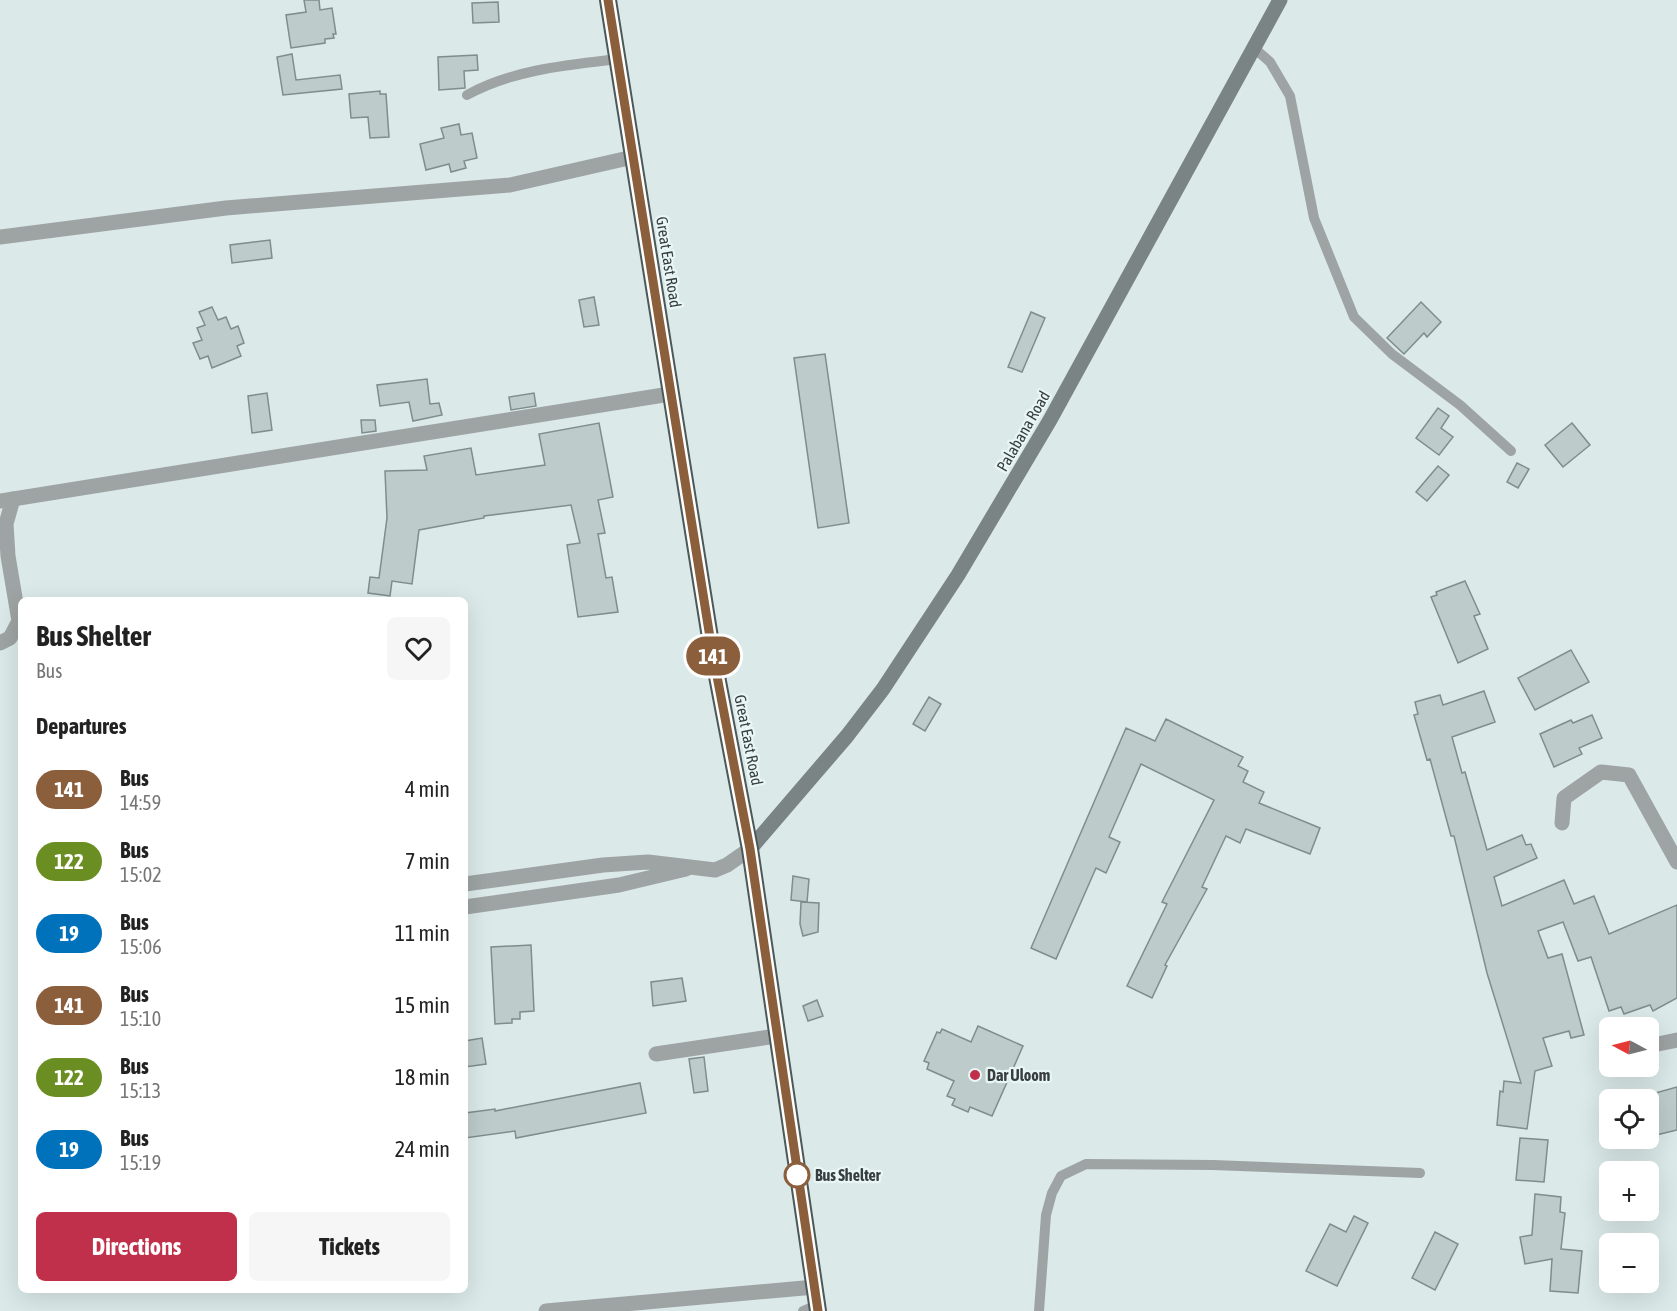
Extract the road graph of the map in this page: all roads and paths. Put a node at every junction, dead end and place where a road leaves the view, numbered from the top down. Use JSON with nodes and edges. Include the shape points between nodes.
{"nodes":[{"id":1,"x":608,"y":0,"type":"edge"},
{"id":2,"x":1280,"y":0,"type":"edge"},
{"id":3,"x":1254,"y":48,"type":"junction"},
{"id":4,"x":618,"y":59,"type":"junction"},
{"id":5,"x":467,"y":95,"type":"dead end"},
{"id":6,"x":633,"y":157,"type":"junction"},
{"id":7,"x":0,"y":237,"type":"edge"},
{"id":8,"x":670,"y":394,"type":"junction"},
{"id":9,"x":1511,"y":451,"type":"dead end"},
{"id":10,"x":6,"y":500,"type":"edge"},
{"id":11,"x":18,"y":615,"type":"edge"},
{"id":12,"x":18,"y":623,"type":"edge"},
{"id":13,"x":0,"y":643,"type":"edge"},
{"id":14,"x":1562,"y":823,"type":"dead end"},
{"id":15,"x":750,"y":849,"type":"junction"},
{"id":16,"x":1677,"y":862,"type":"edge"},
{"id":17,"x":689,"y":868,"type":"junction"},
{"id":18,"x":468,"y":884,"type":"edge"},
{"id":19,"x":468,"y":907,"type":"edge"},
{"id":20,"x":776,"y":1036,"type":"junction"},
{"id":21,"x":1677,"y":1040,"type":"edge"},
{"id":22,"x":1659,"y":1044,"type":"edge"},
{"id":23,"x":656,"y":1054,"type":"dead end"},
{"id":24,"x":1420,"y":1173,"type":"dead end"},
{"id":25,"x":813,"y":1303,"type":"edge"},
{"id":26,"x":546,"y":1311,"type":"edge"},
{"id":27,"x":1039,"y":1311,"type":"edge"}],
"edges":[{"from":1,"to":4,"type":"highway","name":"Great East Road"},
{"from":2,"to":3,"type":"street","name":"Palabana Road"},
{"from":3,"to":9,"type":"lane","via":[[1270,62],[1290,96],[1314,218],[1354,317],[1392,354],[1460,405]]},
{"from":3,"to":15,"type":"street","name":"Palabana Road","via":[[1050,420],[958,575],[871,705]]},
{"from":4,"to":5,"type":"lane","via":[[531,72],[488,84]]},
{"from":4,"to":6,"type":"highway","name":"Great East Road"},
{"from":6,"to":7,"type":"street","via":[[510,184],[236,207]]},
{"from":6,"to":8,"type":"highway","name":"Great East Road"},
{"from":8,"to":10,"type":"street"},
{"from":8,"to":15,"type":"highway","name":"Great East Road"},
{"from":10,"to":11,"type":"street","via":[[8,556]]},
{"from":12,"to":13,"type":"street","via":[[10,638]]},
{"from":14,"to":16,"type":"street","via":[[1564,798],[1581,784],[1600,772],[1629,775]]},
{"from":15,"to":17,"type":"street","via":[[714,870]]},
{"from":15,"to":20,"type":"highway","name":"Great East Road"},
{"from":17,"to":18,"type":"street","via":[[648,862],[603,864]]},
{"from":17,"to":19,"type":"street","via":[[619,885]]},
{"from":20,"to":23,"type":"street"},
{"from":20,"to":25,"type":"highway","name":"Great East Road"},
{"from":21,"to":22,"type":"street"},
{"from":24,"to":27,"type":"lane","via":[[1086,1164],[1061,1176],[1052,1192],[1046,1215]]},
{"from":25,"to":26,"type":"street"}]}
